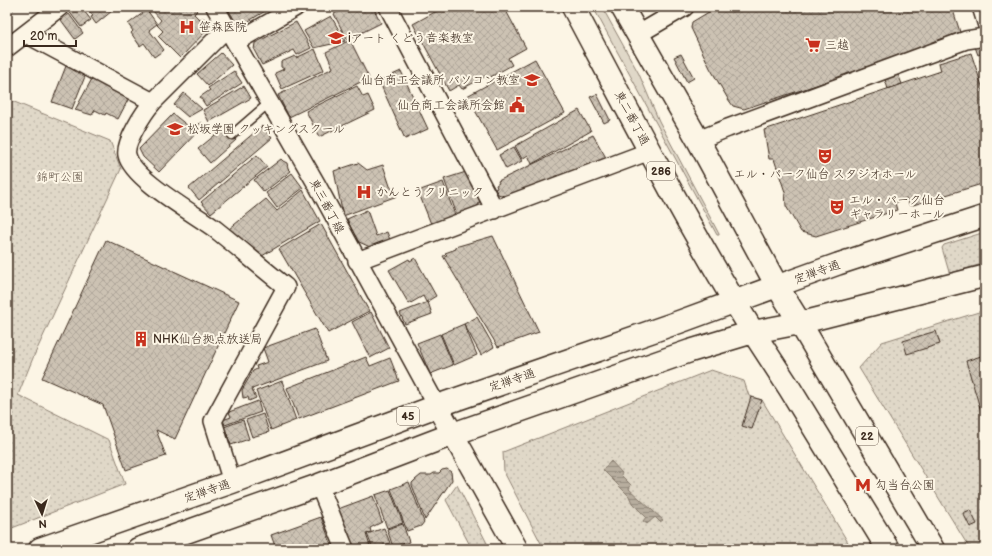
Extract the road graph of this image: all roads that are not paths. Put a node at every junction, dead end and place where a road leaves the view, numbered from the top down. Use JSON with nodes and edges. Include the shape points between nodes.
{"nodes":[{"id":1,"x":60,"y":7,"type":"edge"},
{"id":2,"x":216,"y":7,"type":"edge"},
{"id":3,"x":296,"y":7,"type":"edge"},
{"id":4,"x":388,"y":7,"type":"edge"},
{"id":5,"x":573,"y":7,"type":"edge"},
{"id":6,"x":622,"y":7,"type":"edge"},
{"id":7,"x":685,"y":7,"type":"edge"},
{"id":8,"x":979,"y":7,"type":"edge"},
{"id":9,"x":985,"y":26,"type":"edge"},
{"id":10,"x":227,"y":28,"type":"junction"},
{"id":11,"x":26,"y":34,"type":"junction"},
{"id":12,"x":637,"y":35,"type":"junction"},
{"id":13,"x":985,"y":37,"type":"edge"},
{"id":14,"x":236,"y":42,"type":"junction"},
{"id":15,"x":7,"y":48,"type":"edge"},
{"id":16,"x":153,"y":102,"type":"junction"},
{"id":17,"x":270,"y":102,"type":"junction"},
{"id":18,"x":232,"y":134,"type":"dead end"},
{"id":19,"x":698,"y":140,"type":"junction"},
{"id":20,"x":650,"y":151,"type":"junction"},
{"id":21,"x":494,"y":210,"type":"junction"},
{"id":22,"x":985,"y":216,"type":"edge"},
{"id":23,"x":357,"y":261,"type":"junction"},
{"id":24,"x":985,"y":276,"type":"edge"},
{"id":25,"x":777,"y":286,"type":"junction"},
{"id":26,"x":735,"y":302,"type":"junction"},
{"id":27,"x":800,"y":323,"type":"junction"},
{"id":28,"x":753,"y":332,"type":"junction"},
{"id":29,"x":437,"y":406,"type":"junction"},
{"id":30,"x":453,"y":434,"type":"junction"},
{"id":31,"x":232,"y":482,"type":"junction"},
{"id":32,"x":319,"y":485,"type":"junction"},
{"id":33,"x":151,"y":547,"type":"edge"},
{"id":34,"x":40,"y":549,"type":"edge"},
{"id":35,"x":345,"y":549,"type":"edge"},
{"id":36,"x":517,"y":549,"type":"edge"},
{"id":37,"x":888,"y":549,"type":"edge"},
{"id":38,"x":933,"y":549,"type":"edge"}],
"edges":[{"from":1,"to":11,"type":"street"},
{"from":2,"to":10,"type":"street","name":"東三番丁線"},
{"from":3,"to":14,"type":"street"},
{"from":4,"to":21,"type":"street"},
{"from":5,"to":20,"type":"main road","name":"東二番丁通","number":"286"},
{"from":6,"to":12,"type":"main road"},
{"from":7,"to":12,"type":"street"},
{"from":8,"to":9,"type":"street"},
{"from":10,"to":14,"type":"street","name":"東三番丁線"},
{"from":10,"to":16,"type":"street"},
{"from":11,"to":15,"type":"street"},
{"from":11,"to":16,"type":"street"},
{"from":12,"to":19,"type":"main road"},
{"from":13,"to":19,"type":"street","via":[[966,40]]},
{"from":14,"to":17,"type":"street","name":"東三番丁線"},
{"from":16,"to":31,"type":"street","via":[[143,114],[126,148],[131,165],[156,189],[214,228],[286,287],[213,421]]},
{"from":17,"to":18,"type":"lane"},
{"from":17,"to":23,"type":"street","name":"東三番丁線"},
{"from":19,"to":25,"type":"main road"},
{"from":20,"to":21,"type":"street"},
{"from":20,"to":26,"type":"main road","name":"東二番丁通","number":"286"},
{"from":21,"to":23,"type":"street"},
{"from":22,"to":25,"type":"street","name":"定禅寺通"},
{"from":23,"to":29,"type":"street","name":"東三番丁線"},
{"from":24,"to":27,"type":"street"},
{"from":25,"to":26,"type":"main road","name":"定禅寺通","number":"45"},
{"from":25,"to":27,"type":"main road"},
{"from":26,"to":28,"type":"main road","name":"東二番丁通","number":"286"},
{"from":26,"to":29,"type":"main road","name":"定禅寺通","number":"45"},
{"from":27,"to":28,"type":"main road"},
{"from":27,"to":38,"type":"main road","number":"22"},
{"from":28,"to":30,"type":"main road","via":[[690,351]]},
{"from":28,"to":37,"type":"main road","name":"東二番丁通"},
{"from":29,"to":30,"type":"street"},
{"from":29,"to":31,"type":"main road","name":"定禅寺通","number":"45"},
{"from":30,"to":32,"type":"main road"},
{"from":30,"to":36,"type":"street"},
{"from":31,"to":34,"type":"main road","name":"定禅寺通","number":"45"},
{"from":32,"to":33,"type":"main road"},
{"from":32,"to":35,"type":"street"}]}
